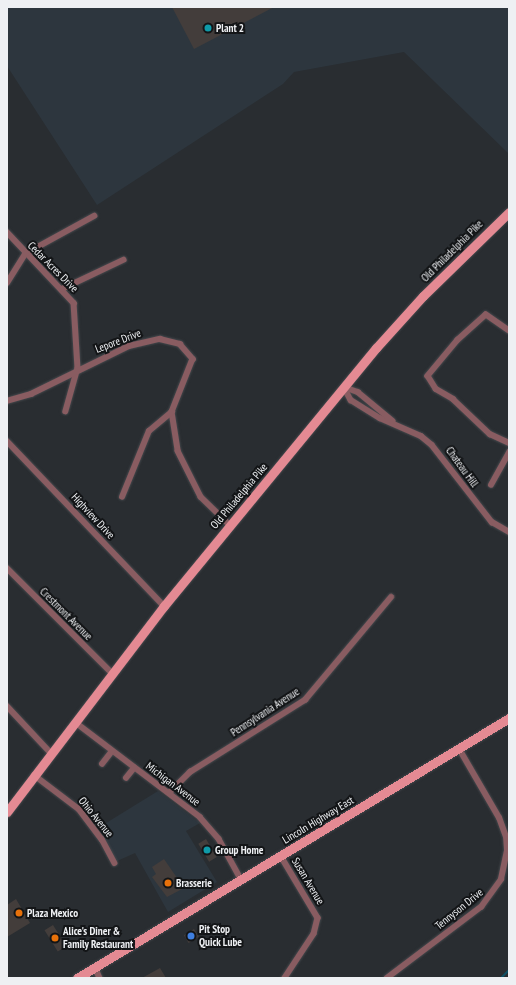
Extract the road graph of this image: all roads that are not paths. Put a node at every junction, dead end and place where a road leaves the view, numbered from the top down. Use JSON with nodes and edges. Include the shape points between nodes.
{"nodes":[{"id":1,"x":509,"y":212,"type":"edge"},
{"id":2,"x":94,"y":216,"type":"dead end"},
{"id":3,"x":7,"y":232,"type":"edge"},
{"id":4,"x":25,"y":254,"type":"junction"},
{"id":5,"x":123,"y":260,"type":"dead end"},
{"id":6,"x":7,"y":283,"type":"edge"},
{"id":7,"x":62,"y":289,"type":"junction"},
{"id":8,"x":509,"y":331,"type":"edge"},
{"id":9,"x":78,"y":368,"type":"junction"},
{"id":10,"x":344,"y":387,"type":"junction"},
{"id":11,"x":7,"y":401,"type":"edge"},
{"id":12,"x":66,"y":411,"type":"dead end"},
{"id":13,"x":172,"y":412,"type":"junction"},
{"id":14,"x":393,"y":422,"type":"junction"},
{"id":15,"x":7,"y":441,"type":"edge"},
{"id":16,"x":509,"y":443,"type":"edge"},
{"id":17,"x":509,"y":452,"type":"edge"},
{"id":18,"x":491,"y":486,"type":"dead end"},
{"id":19,"x":122,"y":497,"type":"dead end"},
{"id":20,"x":230,"y":525,"type":"junction"},
{"id":21,"x":509,"y":532,"type":"edge"},
{"id":22,"x":7,"y":568,"type":"edge"},
{"id":23,"x":391,"y":597,"type":"dead end"},
{"id":24,"x":164,"y":606,"type":"junction"},
{"id":25,"x":112,"y":674,"type":"junction"},
{"id":26,"x":7,"y":706,"type":"edge"},
{"id":27,"x":509,"y":718,"type":"edge"},
{"id":28,"x":74,"y":722,"type":"junction"},
{"id":29,"x":459,"y":749,"type":"junction"},
{"id":30,"x":112,"y":751,"type":"junction"},
{"id":31,"x":51,"y":753,"type":"junction"},
{"id":32,"x":102,"y":764,"type":"dead end"},
{"id":33,"x":134,"y":768,"type":"junction"},
{"id":34,"x":34,"y":776,"type":"junction"},
{"id":35,"x":126,"y":778,"type":"dead end"},
{"id":36,"x":169,"y":793,"type":"junction"},
{"id":37,"x":7,"y":812,"type":"edge"},
{"id":38,"x":281,"y":856,"type":"junction"},
{"id":39,"x":115,"y":863,"type":"dead end"},
{"id":40,"x":241,"y":879,"type":"junction"},
{"id":41,"x":95,"y":967,"type":"junction"},
{"id":42,"x":77,"y":978,"type":"edge"},
{"id":43,"x":100,"y":978,"type":"edge"},
{"id":44,"x":285,"y":978,"type":"edge"},
{"id":45,"x":387,"y":978,"type":"edge"}],
"edges":[{"from":1,"to":10,"type":"main road","name":"Old Philadelphia Pike","via":[[402,318]]},
{"from":2,"to":4,"type":"street"},
{"from":3,"to":4,"type":"street","name":"Cedar Acres Drive"},
{"from":4,"to":6,"type":"street"},
{"from":4,"to":7,"type":"street","name":"Cedar Acres Drive"},
{"from":5,"to":7,"type":"street"},
{"from":7,"to":9,"type":"street","name":"Cedar Acres Drive","via":[[74,303]]},
{"from":8,"to":16,"type":"street","via":[[486,315],[458,340],[428,376],[436,389],[453,399],[490,434]]},
{"from":9,"to":11,"type":"street","name":"Lepore Drive","via":[[31,394]]},
{"from":9,"to":12,"type":"street","name":"Cedar Acres Drive"},
{"from":9,"to":13,"type":"street","name":"Lepore Drive","via":[[148,340],[160,339],[180,344],[193,359]]},
{"from":10,"to":14,"type":"street","name":"Chateau Hill","via":[[358,392]]},
{"from":10,"to":14,"type":"street","name":"Chateau Hill","via":[[351,400]]},
{"from":10,"to":20,"type":"main road","name":"Old Philadelphia Pike"},
{"from":13,"to":19,"type":"street","via":[[149,431]]},
{"from":13,"to":20,"type":"street","via":[[178,451],[194,485],[212,509]]},
{"from":14,"to":21,"type":"street","name":"Chateau Hill","via":[[432,445],[492,522]]},
{"from":15,"to":24,"type":"street","name":"Highview Drive"},
{"from":17,"to":18,"type":"street"},
{"from":20,"to":24,"type":"main road","name":"Old Philadelphia Pike"},
{"from":22,"to":25,"type":"street","name":"Crestmont Avenue"},
{"from":23,"to":36,"type":"street","name":"Pennsylvania Avenue","via":[[305,700],[190,772]]},
{"from":24,"to":25,"type":"main road","name":"Old Philadelphia Pike"},
{"from":25,"to":28,"type":"main road","name":"Old Philadelphia Pike"},
{"from":26,"to":31,"type":"street"},
{"from":27,"to":29,"type":"main road","name":"Lincoln Highway East"},
{"from":28,"to":30,"type":"street","name":"Michigan Avenue"},
{"from":28,"to":31,"type":"main road","name":"Old Philadelphia Pike"},
{"from":29,"to":38,"type":"main road","name":"Lincoln Highway East"},
{"from":29,"to":45,"type":"street","name":"Tennyson Drive","via":[[499,818],[506,837],[507,850],[501,879],[481,907]]},
{"from":30,"to":32,"type":"street"},
{"from":30,"to":33,"type":"street","name":"Michigan Avenue"},
{"from":31,"to":34,"type":"main road","name":"Old Philadelphia Pike"},
{"from":33,"to":35,"type":"street"},
{"from":33,"to":36,"type":"street","name":"Michigan Avenue"},
{"from":34,"to":37,"type":"main road","name":"Old Philadelphia Pike"},
{"from":34,"to":39,"type":"street","name":"Ohio Avenue","via":[[79,809],[102,839]]},
{"from":36,"to":40,"type":"street","name":"Michigan Avenue","via":[[210,827]]},
{"from":38,"to":40,"type":"main road","name":"Lincoln Highway East"},
{"from":38,"to":44,"type":"street","name":"Susan Avenue","via":[[318,918],[314,934]]},
{"from":40,"to":41,"type":"main road","name":"Lincoln Highway East"},
{"from":41,"to":42,"type":"main road","name":"Lincoln Highway East"},
{"from":41,"to":43,"type":"street"}]}
